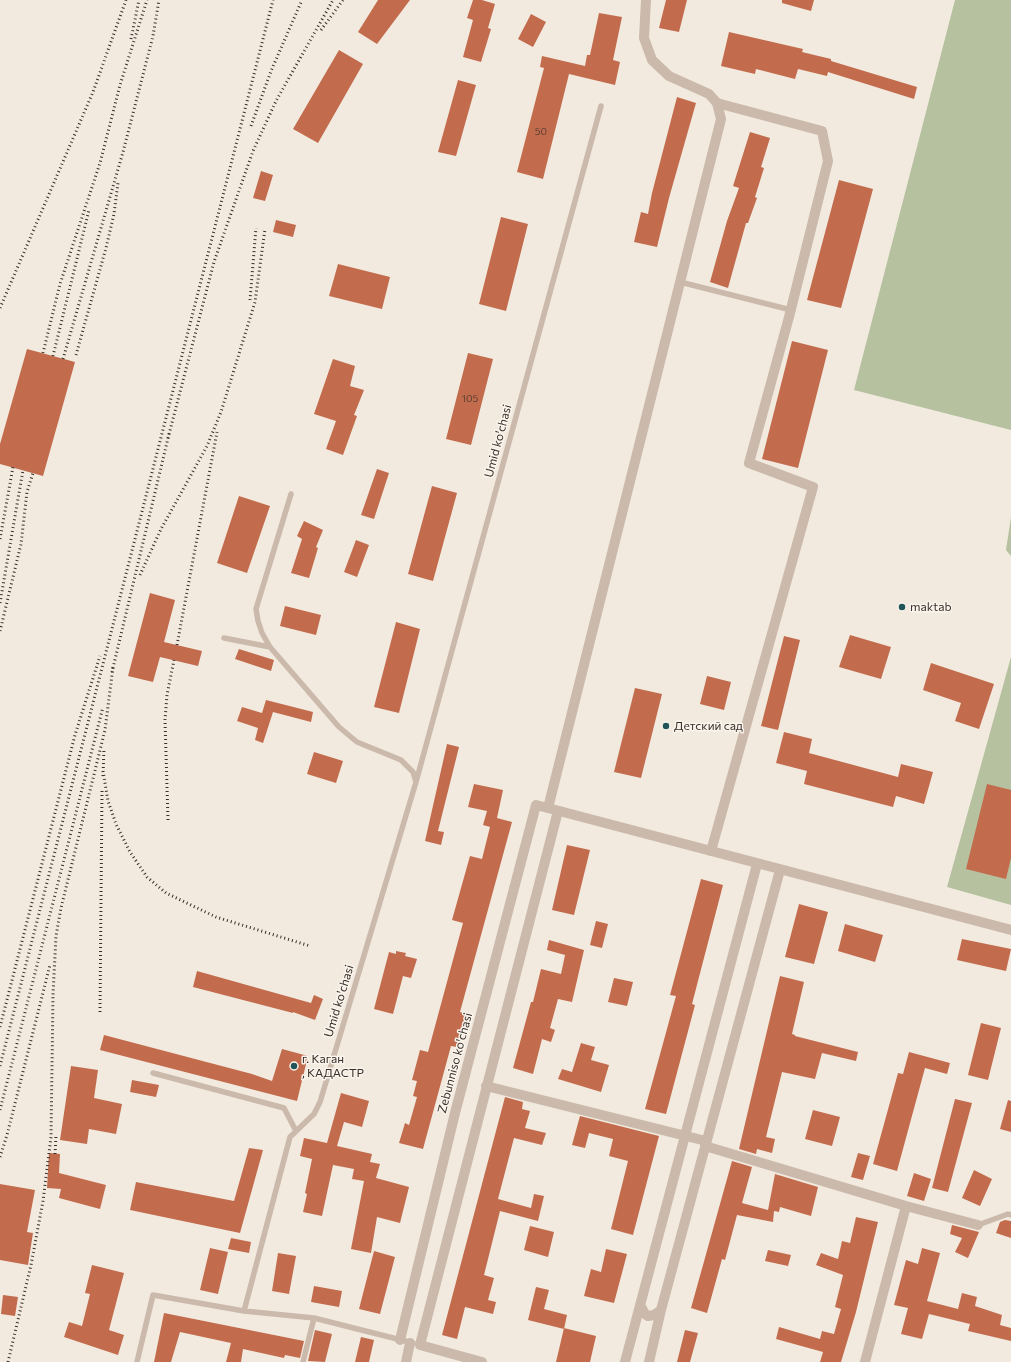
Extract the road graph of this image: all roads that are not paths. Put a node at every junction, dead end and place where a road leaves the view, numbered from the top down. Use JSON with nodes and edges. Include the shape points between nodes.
{"nodes":[{"id":1,"x":646,"y":0,"type":"edge"},
{"id":2,"x":717,"y":103,"type":"junction"},
{"id":3,"x":601,"y":106,"type":"dead end"},
{"id":4,"x":680,"y":282,"type":"junction"},
{"id":5,"x":791,"y":310,"type":"junction"},
{"id":6,"x":291,"y":494,"type":"dead end"},
{"id":7,"x":224,"y":638,"type":"dead end"},
{"id":8,"x":270,"y":647,"type":"junction"},
{"id":9,"x":416,"y":782,"type":"junction"},
{"id":10,"x":548,"y":808,"type":"junction"},
{"id":11,"x":558,"y":811,"type":"junction"},
{"id":12,"x":711,"y":852,"type":"junction"},
{"id":13,"x":757,"y":864,"type":"junction"},
{"id":14,"x":780,"y":870,"type":"junction"},
{"id":15,"x":1011,"y":930,"type":"edge"},
{"id":16,"x":153,"y":1073,"type":"dead end"},
{"id":17,"x":486,"y":1086,"type":"junction"},
{"id":18,"x":296,"y":1131,"type":"junction"},
{"id":19,"x":685,"y":1134,"type":"junction"},
{"id":20,"x":706,"y":1143,"type":"junction"},
{"id":21,"x":906,"y":1206,"type":"junction"},
{"id":22,"x":1011,"y":1215,"type":"edge"},
{"id":23,"x":978,"y":1225,"type":"joint"},
{"id":24,"x":640,"y":1305,"type":"junction"},
{"id":25,"x":661,"y":1310,"type":"junction"},
{"id":26,"x":244,"y":1311,"type":"junction"},
{"id":27,"x":314,"y":1318,"type":"junction"},
{"id":28,"x":400,"y":1340,"type":"junction"},
{"id":29,"x":415,"y":1344,"type":"junction"},
{"id":30,"x":137,"y":1362,"type":"edge"},
{"id":31,"x":303,"y":1362,"type":"edge"},
{"id":32,"x":406,"y":1362,"type":"edge"},
{"id":33,"x":482,"y":1362,"type":"edge"},
{"id":34,"x":625,"y":1362,"type":"edge"},
{"id":35,"x":649,"y":1362,"type":"edge"},
{"id":36,"x":865,"y":1362,"type":"edge"}],
"edges":[{"from":1,"to":2,"type":"street","via":[[644,38],[652,60],[669,76],[708,94]]},
{"from":2,"to":4,"type":"street","via":[[721,119]]},
{"from":2,"to":5,"type":"street","via":[[822,131],[828,160]]},
{"from":3,"to":9,"type":"lane","name":"Umid ko'chasi"},
{"from":4,"to":5,"type":"lane"},
{"from":4,"to":10,"type":"street"},
{"from":5,"to":12,"type":"street","via":[[749,463],[813,487]]},
{"from":6,"to":8,"type":"lane","via":[[256,609],[260,627]]},
{"from":7,"to":8,"type":"lane"},
{"from":8,"to":9,"type":"lane","via":[[339,727],[357,742],[401,760],[413,772]]},
{"from":9,"to":18,"type":"lane","name":"Umid ko'chasi","via":[[320,1102],[314,1114]]},
{"from":10,"to":11,"type":"street"},
{"from":10,"to":28,"type":"street","name":"Zebunniso ko'chasi","via":[[536,805],[455,1113]]},
{"from":11,"to":12,"type":"street"},
{"from":11,"to":17,"type":"street"},
{"from":12,"to":13,"type":"street"},
{"from":13,"to":14,"type":"street"},
{"from":13,"to":19,"type":"street"},
{"from":14,"to":15,"type":"street"},
{"from":14,"to":20,"type":"street"},
{"from":16,"to":18,"type":"lane","via":[[284,1108]]},
{"from":17,"to":19,"type":"street"},
{"from":17,"to":29,"type":"street"},
{"from":18,"to":26,"type":"lane","name":"Umid ko'chasi","via":[[290,1137]]},
{"from":19,"to":20,"type":"street"},
{"from":19,"to":24,"type":"street"},
{"from":20,"to":21,"type":"street"},
{"from":20,"to":25,"type":"street"},
{"from":21,"to":23,"type":"street"},
{"from":21,"to":36,"type":"street"},
{"from":22,"to":23,"type":"lane"},
{"from":24,"to":25,"type":"street","via":[[648,1316]]},
{"from":24,"to":34,"type":"street"},
{"from":25,"to":35,"type":"street"},
{"from":26,"to":27,"type":"lane"},
{"from":26,"to":30,"type":"lane","via":[[153,1295]]},
{"from":27,"to":28,"type":"lane"},
{"from":27,"to":31,"type":"lane"},
{"from":28,"to":29,"type":"lane"},
{"from":29,"to":32,"type":"street"},
{"from":29,"to":33,"type":"street"}]}
